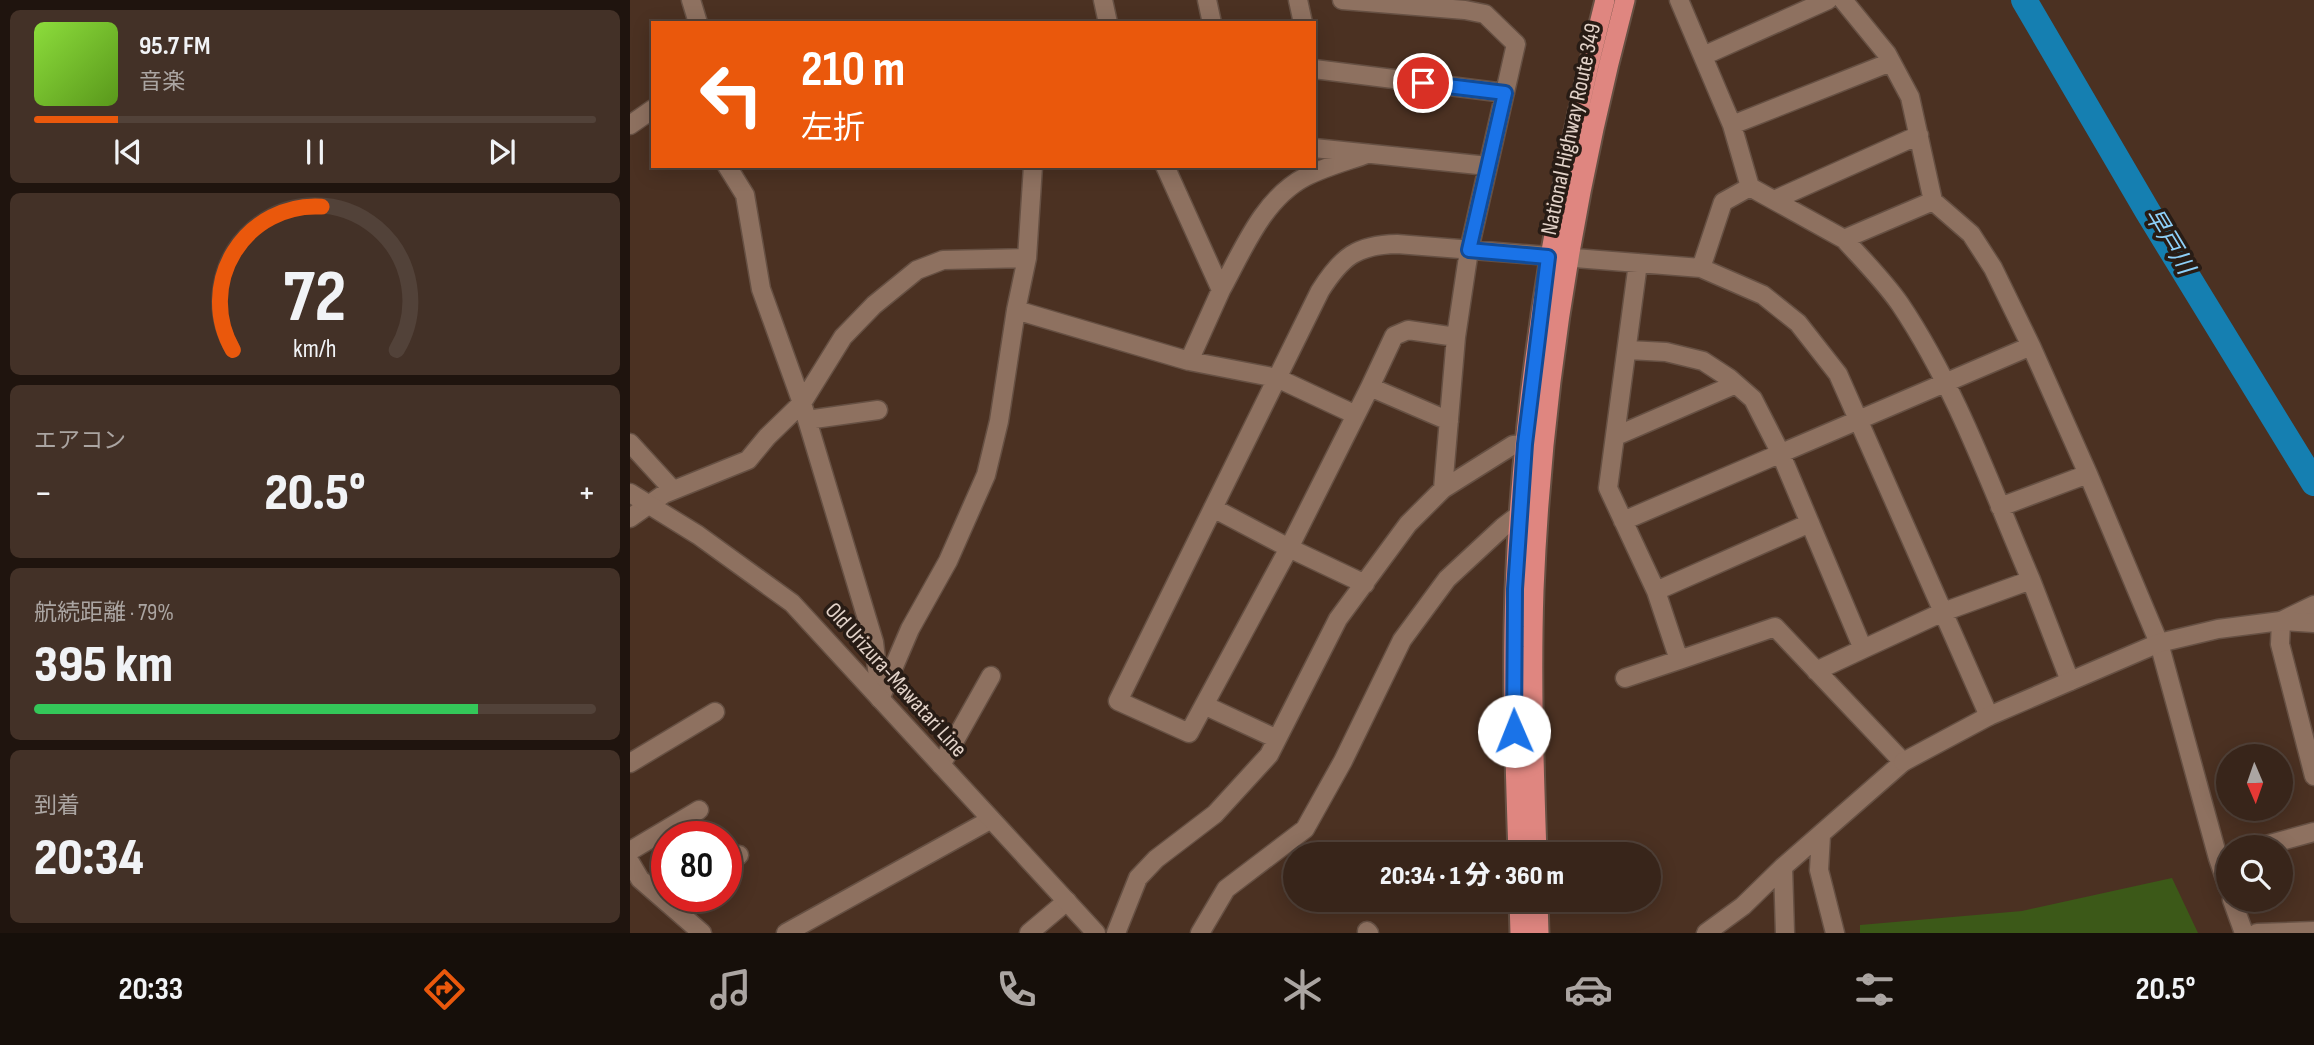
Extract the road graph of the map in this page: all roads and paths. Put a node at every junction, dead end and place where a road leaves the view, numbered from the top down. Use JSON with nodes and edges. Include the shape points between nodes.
{"nodes":[{"id":1,"x":691,"y":0,"type":"edge"},
{"id":2,"x":1103,"y":0,"type":"edge"},
{"id":3,"x":1207,"y":0,"type":"edge"},
{"id":4,"x":1298,"y":0,"type":"edge"},
{"id":5,"x":1342,"y":0,"type":"edge"},
{"id":6,"x":1605,"y":0,"type":"edge"},
{"id":7,"x":1625,"y":0,"type":"edge"},
{"id":8,"x":1679,"y":0,"type":"edge"},
{"id":9,"x":1828,"y":0,"type":"edge"},
{"id":10,"x":1843,"y":0,"type":"edge"},
{"id":11,"x":1465,"y":5,"type":"edge"},
{"id":12,"x":697,"y":21,"type":"edge"},
{"id":13,"x":1108,"y":21,"type":"edge"},
{"id":14,"x":1212,"y":21,"type":"edge"},
{"id":15,"x":1303,"y":21,"type":"edge"},
{"id":16,"x":1703,"y":56,"type":"junction"},
{"id":17,"x":1891,"y":62,"type":"junction"},
{"id":18,"x":1316,"y":69,"type":"edge"},
{"id":19,"x":1505,"y":93,"type":"junction"},
{"id":20,"x":651,"y":110,"type":"edge"},
{"id":21,"x":630,"y":125,"type":"edge"},
{"id":22,"x":1732,"y":125,"type":"junction"},
{"id":23,"x":1919,"y":135,"type":"junction"},
{"id":24,"x":1316,"y":148,"type":"edge"},
{"id":25,"x":1367,"y":154,"type":"junction"},
{"id":26,"x":1488,"y":166,"type":"junction"},
{"id":27,"x":728,"y":168,"type":"edge"},
{"id":28,"x":1033,"y":168,"type":"edge"},
{"id":29,"x":1166,"y":168,"type":"edge"},
{"id":30,"x":1304,"y":172,"type":"edge"},
{"id":31,"x":1750,"y":187,"type":"junction"},
{"id":32,"x":1774,"y":200,"type":"junction"},
{"id":33,"x":1933,"y":201,"type":"junction"},
{"id":34,"x":1844,"y":239,"type":"junction"},
{"id":35,"x":1469,"y":250,"type":"junction"},
{"id":36,"x":1027,"y":258,"type":"junction"},
{"id":37,"x":1558,"y":258,"type":"junction"},
{"id":38,"x":1638,"y":263,"type":"junction"},
{"id":39,"x":1701,"y":268,"type":"junction"},
{"id":40,"x":1222,"y":290,"type":"junction"},
{"id":41,"x":1016,"y":310,"type":"junction"},
{"id":42,"x":1456,"y":337,"type":"junction"},
{"id":43,"x":2031,"y":346,"type":"junction"},
{"id":44,"x":1628,"y":350,"type":"junction"},
{"id":45,"x":1189,"y":361,"type":"junction"},
{"id":46,"x":1277,"y":378,"type":"junction"},
{"id":47,"x":1947,"y":381,"type":"junction"},
{"id":48,"x":1736,"y":384,"type":"junction"},
{"id":49,"x":1370,"y":387,"type":"junction"},
{"id":50,"x":878,"y":410,"type":"dead end"},
{"id":51,"x":805,"y":411,"type":"junction"},
{"id":52,"x":1356,"y":415,"type":"junction"},
{"id":53,"x":1859,"y":418,"type":"junction"},
{"id":54,"x":1449,"y":421,"type":"junction"},
{"id":55,"x":1616,"y":436,"type":"junction"},
{"id":56,"x":630,"y":443,"type":"edge"},
{"id":57,"x":1525,"y":444,"type":"junction"},
{"id":58,"x":1780,"y":452,"type":"junction"},
{"id":59,"x":2088,"y":474,"type":"junction"},
{"id":60,"x":1443,"y":489,"type":"junction"},
{"id":61,"x":673,"y":490,"type":"junction"},
{"id":62,"x":630,"y":493,"type":"edge"},
{"id":63,"x":648,"y":504,"type":"junction"},
{"id":64,"x":2000,"y":508,"type":"junction"},
{"id":65,"x":1213,"y":509,"type":"junction"},
{"id":66,"x":1520,"y":514,"type":"junction"},
{"id":67,"x":630,"y":519,"type":"edge"},
{"id":68,"x":1622,"y":521,"type":"junction"},
{"id":69,"x":1810,"y":523,"type":"junction"},
{"id":70,"x":1289,"y":548,"type":"junction"},
{"id":71,"x":2031,"y":580,"type":"junction"},
{"id":72,"x":1365,"y":584,"type":"junction"},
{"id":73,"x":1656,"y":591,"type":"junction"},
{"id":74,"x":2314,"y":605,"type":"edge"},
{"id":75,"x":1944,"y":612,"type":"junction"},
{"id":76,"x":2281,"y":621,"type":"junction"},
{"id":77,"x":2314,"y":623,"type":"edge"},
{"id":78,"x":2159,"y":643,"type":"junction"},
{"id":79,"x":1863,"y":649,"type":"junction"},
{"id":80,"x":1679,"y":660,"type":"junction"},
{"id":81,"x":1816,"y":671,"type":"junction"},
{"id":82,"x":991,"y":676,"type":"dead end"},
{"id":83,"x":1625,"y":678,"type":"dead end"},
{"id":84,"x":2070,"y":681,"type":"junction"},
{"id":85,"x":880,"y":699,"type":"junction"},
{"id":86,"x":1204,"y":705,"type":"junction"},
{"id":87,"x":715,"y":712,"type":"dead end"},
{"id":88,"x":1989,"y":716,"type":"junction"},
{"id":89,"x":1277,"y":739,"type":"junction"},
{"id":90,"x":1903,"y":762,"type":"junction"},
{"id":91,"x":630,"y":763,"type":"edge"},
{"id":92,"x":941,"y":765,"type":"junction"},
{"id":93,"x":2314,"y":776,"type":"edge"},
{"id":94,"x":699,"y":810,"type":"dead end"},
{"id":95,"x":990,"y":820,"type":"junction"},
{"id":96,"x":2314,"y":832,"type":"edge"},
{"id":97,"x":1822,"y":835,"type":"junction"},
{"id":98,"x":2216,"y":835,"type":"edge"},
{"id":99,"x":2293,"y":838,"type":"edge"},
{"id":100,"x":1518,"y":842,"type":"edge"},
{"id":101,"x":1537,"y":842,"type":"edge"},
{"id":102,"x":630,"y":851,"type":"edge"},
{"id":103,"x":630,"y":862,"type":"edge"},
{"id":104,"x":1783,"y":867,"type":"junction"},
{"id":105,"x":651,"y":889,"type":"edge"},
{"id":106,"x":1067,"y":901,"type":"junction"},
{"id":107,"x":678,"y":912,"type":"edge"},
{"id":108,"x":1519,"y":912,"type":"edge"},
{"id":109,"x":1538,"y":912,"type":"edge"},
{"id":110,"x":2236,"y":912,"type":"edge"},
{"id":111,"x":2314,"y":931,"type":"edge"},
{"id":112,"x":702,"y":933,"type":"edge"},
{"id":113,"x":786,"y":933,"type":"edge"},
{"id":114,"x":1029,"y":933,"type":"edge"},
{"id":115,"x":1096,"y":933,"type":"edge"},
{"id":116,"x":1115,"y":933,"type":"edge"},
{"id":117,"x":1200,"y":933,"type":"edge"},
{"id":118,"x":1520,"y":933,"type":"edge"},
{"id":119,"x":1539,"y":933,"type":"edge"},
{"id":120,"x":1706,"y":933,"type":"edge"},
{"id":121,"x":1786,"y":933,"type":"edge"},
{"id":122,"x":1835,"y":933,"type":"edge"},
{"id":123,"x":2244,"y":933,"type":"edge"},
{"id":124,"x":2257,"y":933,"type":"edge"}],
"edges":[{"from":1,"to":12,"type":"street"},
{"from":2,"to":13,"type":"street"},
{"from":3,"to":14,"type":"street"},
{"from":4,"to":15,"type":"street"},
{"from":5,"to":11,"type":"street"},
{"from":6,"to":37,"type":"highway","name":"National Highway Route 349","via":[[1583,83]]},
{"from":7,"to":37,"type":"highway","name":"National Highway Route 349"},
{"from":8,"to":16,"type":"street"},
{"from":9,"to":16,"type":"street"},
{"from":10,"to":17,"type":"street"},
{"from":11,"to":19,"type":"street","via":[[1485,14],[1516,44]]},
{"from":16,"to":22,"type":"street"},
{"from":17,"to":22,"type":"street"},
{"from":17,"to":23,"type":"street","via":[[1910,97]]},
{"from":18,"to":19,"type":"street"},
{"from":19,"to":26,"type":"street"},
{"from":20,"to":21,"type":"street"},
{"from":22,"to":31,"type":"street"},
{"from":23,"to":32,"type":"street"},
{"from":23,"to":33,"type":"street"},
{"from":24,"to":25,"type":"street"},
{"from":25,"to":26,"type":"street"},
{"from":25,"to":30,"type":"street"},
{"from":26,"to":35,"type":"street"},
{"from":27,"to":51,"type":"street","via":[[745,195],[761,289]]},
{"from":28,"to":36,"type":"street"},
{"from":29,"to":40,"type":"street"},
{"from":30,"to":40,"type":"street","via":[[1255,229]]},
{"from":31,"to":32,"type":"street"},
{"from":31,"to":39,"type":"street","via":[[1723,202]]},
{"from":32,"to":34,"type":"street"},
{"from":33,"to":34,"type":"street"},
{"from":33,"to":43,"type":"street","via":[[1971,234]]},
{"from":34,"to":47,"type":"street","via":[[1898,302]]},
{"from":35,"to":37,"type":"street"},
{"from":35,"to":42,"type":"street"},
{"from":35,"to":46,"type":"street","via":[[1397,244],[1359,249],[1331,273]]},
{"from":36,"to":41,"type":"street"},
{"from":36,"to":51,"type":"street","via":[[943,260],[917,270],[843,337]]},
{"from":37,"to":38,"type":"street"},
{"from":37,"to":57,"type":"highway","name":"National Highway Route 349"},
{"from":37,"to":101,"type":"highway","name":"National Highway Route 349","via":[[1555,348],[1534,589]]},
{"from":38,"to":39,"type":"street"},
{"from":38,"to":44,"type":"street"},
{"from":39,"to":53,"type":"street","via":[[1763,295],[1798,323],[1838,374]]},
{"from":40,"to":45,"type":"street"},
{"from":41,"to":45,"type":"street"},
{"from":41,"to":85,"type":"street","via":[[986,475],[948,561],[909,629]]},
{"from":42,"to":49,"type":"street","via":[[1408,330],[1394,336]]},
{"from":42,"to":54,"type":"street"},
{"from":43,"to":47,"type":"street"},
{"from":43,"to":59,"type":"street"},
{"from":44,"to":48,"type":"street","via":[[1666,352],[1703,361]]},
{"from":44,"to":55,"type":"street"},
{"from":45,"to":46,"type":"street"},
{"from":46,"to":52,"type":"street"},
{"from":46,"to":65,"type":"street"},
{"from":47,"to":53,"type":"street"},
{"from":47,"to":64,"type":"street"},
{"from":48,"to":55,"type":"street"},
{"from":48,"to":58,"type":"street","via":[[1753,399]]},
{"from":49,"to":52,"type":"street"},
{"from":49,"to":54,"type":"street"},
{"from":50,"to":51,"type":"street"},
{"from":51,"to":61,"type":"street","via":[[767,437],[748,460]]},
{"from":51,"to":85,"type":"street","via":[[874,642]]},
{"from":52,"to":70,"type":"street"},
{"from":53,"to":58,"type":"street"},
{"from":53,"to":75,"type":"street"},
{"from":54,"to":60,"type":"street"},
{"from":55,"to":68,"type":"street","via":[[1608,488]]},
{"from":56,"to":61,"type":"street"},
{"from":57,"to":60,"type":"street","via":[[1513,445]]},
{"from":57,"to":66,"type":"highway","name":"National Highway Route 349"},
{"from":58,"to":68,"type":"street"},
{"from":58,"to":69,"type":"street"},
{"from":59,"to":64,"type":"street"},
{"from":59,"to":78,"type":"street"},
{"from":60,"to":72,"type":"street","via":[[1408,524]]},
{"from":61,"to":63,"type":"street"},
{"from":62,"to":63,"type":"street","name":"Old Urizura-Mawatari Line"},
{"from":63,"to":67,"type":"street"},
{"from":63,"to":85,"type":"street","name":"Old Urizura-Mawatari Line","via":[[792,603]]},
{"from":64,"to":71,"type":"street"},
{"from":65,"to":70,"type":"street"},
{"from":65,"to":86,"type":"street","via":[[1118,701],[1189,733]]},
{"from":66,"to":100,"type":"highway","name":"National Highway Route 349","via":[[1513,706]]},
{"from":66,"to":117,"type":"street","via":[[1447,579],[1402,640],[1305,829],[1226,889]]},
{"from":68,"to":73,"type":"street"},
{"from":69,"to":73,"type":"street"},
{"from":69,"to":79,"type":"street"},
{"from":70,"to":72,"type":"street"},
{"from":70,"to":86,"type":"street"},
{"from":71,"to":75,"type":"street"},
{"from":71,"to":84,"type":"street"},
{"from":72,"to":89,"type":"street","via":[[1338,619]]},
{"from":73,"to":80,"type":"street"},
{"from":74,"to":76,"type":"street"},
{"from":75,"to":79,"type":"street"},
{"from":75,"to":88,"type":"street"},
{"from":76,"to":77,"type":"street"},
{"from":76,"to":78,"type":"street"},
{"from":76,"to":93,"type":"street","via":[[2280,644]]},
{"from":78,"to":84,"type":"street"},
{"from":78,"to":98,"type":"street"},
{"from":79,"to":81,"type":"street"},
{"from":80,"to":81,"type":"street","via":[[1774,627]]},
{"from":80,"to":83,"type":"street"},
{"from":81,"to":90,"type":"street"},
{"from":82,"to":92,"type":"street"},
{"from":84,"to":88,"type":"street"},
{"from":85,"to":92,"type":"street","name":"Old Urizura-Mawatari Line"},
{"from":86,"to":89,"type":"street"},
{"from":87,"to":91,"type":"street"},
{"from":88,"to":90,"type":"street"},
{"from":89,"to":116,"type":"street","via":[[1269,755],[1215,814],[1138,878]]},
{"from":90,"to":97,"type":"street"},
{"from":92,"to":95,"type":"street","name":"Old Urizura-Mawatari Line"},
{"from":94,"to":102,"type":"street"},
{"from":95,"to":106,"type":"street","name":"Old Urizura-Mawatari Line"},
{"from":95,"to":113,"type":"street"},
{"from":96,"to":99,"type":"street"},
{"from":97,"to":104,"type":"street"},
{"from":97,"to":122,"type":"street","via":[[1819,870]]},
{"from":103,"to":105,"type":"street"},
{"from":104,"to":120,"type":"street","via":[[1743,906]]},
{"from":104,"to":121,"type":"street"},
{"from":106,"to":114,"type":"street"},
{"from":106,"to":115,"type":"street","name":"Old Urizura-Mawatari Line"},
{"from":107,"to":112,"type":"street"},
{"from":108,"to":118,"type":"highway"},
{"from":109,"to":119,"type":"highway"},
{"from":110,"to":123,"type":"street"},
{"from":111,"to":124,"type":"street"}]}
